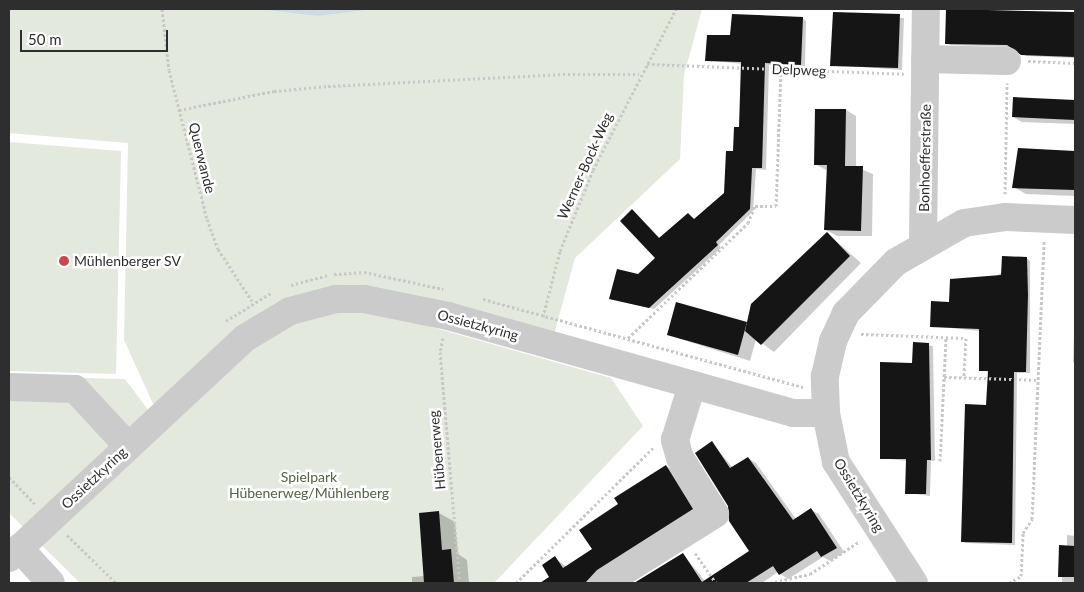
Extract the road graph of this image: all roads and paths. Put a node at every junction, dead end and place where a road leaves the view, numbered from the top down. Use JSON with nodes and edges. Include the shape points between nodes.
{"nodes":[{"id":1,"x":162,"y":9,"type":"edge"},
{"id":2,"x":676,"y":9,"type":"edge"},
{"id":3,"x":926,"y":9,"type":"edge"},
{"id":4,"x":1007,"y":61,"type":"junction"},
{"id":5,"x":1075,"y":63,"type":"edge"},
{"id":6,"x":647,"y":64,"type":"junction"},
{"id":7,"x":925,"y":66,"type":"junction"},
{"id":8,"x":781,"y":70,"type":"junction"},
{"id":9,"x":639,"y":74,"type":"junction"},
{"id":10,"x":178,"y":110,"type":"junction"},
{"id":11,"x":1005,"y":217,"type":"junction"},
{"id":12,"x":1046,"y":219,"type":"junction"},
{"id":13,"x":1075,"y":220,"type":"edge"},
{"id":14,"x":923,"y":243,"type":"junction"},
{"id":15,"x":252,"y":301,"type":"dead end"},
{"id":16,"x":544,"y":315,"type":"junction"},
{"id":17,"x":448,"y":316,"type":"junction"},
{"id":18,"x":842,"y":324,"type":"junction"},
{"id":19,"x":628,"y":338,"type":"junction"},
{"id":20,"x":946,"y":338,"type":"junction"},
{"id":21,"x":537,"y":341,"type":"junction"},
{"id":22,"x":944,"y":377,"type":"junction"},
{"id":23,"x":964,"y":378,"type":"junction"},
{"id":24,"x":1038,"y":380,"type":"junction"},
{"id":25,"x":692,"y":385,"type":"junction"},
{"id":26,"x":9,"y":387,"type":"edge"},
{"id":27,"x":825,"y":403,"type":"junction"},
{"id":28,"x":675,"y":440,"type":"junction"},
{"id":29,"x":128,"y":446,"type":"junction"},
{"id":30,"x":940,"y":461,"type":"dead end"},
{"id":31,"x":9,"y":477,"type":"edge"},
{"id":32,"x":50,"y":519,"type":"junction"},
{"id":33,"x":879,"y":529,"type":"junction"},
{"id":34,"x":682,"y":534,"type":"junction"},
{"id":35,"x":14,"y":553,"type":"edge"},
{"id":36,"x":51,"y":583,"type":"edge"},
{"id":37,"x":116,"y":583,"type":"edge"},
{"id":38,"x":460,"y":583,"type":"edge"},
{"id":39,"x":516,"y":583,"type":"edge"},
{"id":40,"x":605,"y":583,"type":"edge"},
{"id":41,"x":716,"y":583,"type":"edge"},
{"id":42,"x":770,"y":583,"type":"edge"},
{"id":43,"x":914,"y":583,"type":"edge"},
{"id":44,"x":1009,"y":583,"type":"edge"}],
"edges":[{"from":1,"to":10,"type":"path","name":"Querwande"},
{"from":2,"to":6,"type":"path","name":"Werner-Bock-Weg"},
{"from":3,"to":7,"type":"street","name":"Bonhoefferstraße"},
{"from":4,"to":5,"type":"path"},
{"from":4,"to":7,"type":"street"},
{"from":4,"to":11,"type":"path"},
{"from":6,"to":8,"type":"path","name":"Delpweg"},
{"from":6,"to":9,"type":"path","name":"Werner-Bock-Weg"},
{"from":7,"to":8,"type":"path","name":"Delpweg"},
{"from":7,"to":14,"type":"street","name":"Bonhoefferstraße"},
{"from":8,"to":19,"type":"path","via":[[776,206],[755,206],[748,223]]},
{"from":9,"to":10,"type":"path","via":[[568,74],[328,86],[274,91]]},
{"from":9,"to":16,"type":"path","name":"Werner-Bock-Weg","via":[[560,251]]},
{"from":10,"to":15,"type":"path","name":"Querwande","via":[[218,249]]},
{"from":11,"to":12,"type":"street"},
{"from":11,"to":14,"type":"street","via":[[964,224]]},
{"from":12,"to":13,"type":"street"},
{"from":12,"to":24,"type":"path"},
{"from":14,"to":18,"type":"street","via":[[870,285]]},
{"from":16,"to":19,"type":"path"},
{"from":16,"to":21,"type":"path","name":"Werner-Bock-Weg"},
{"from":17,"to":21,"type":"street","name":"Ossietzkyring"},
{"from":17,"to":29,"type":"street","name":"Ossietzkyring","via":[[364,299],[336,299],[290,311],[245,338]]},
{"from":17,"to":38,"type":"path","name":"Hübenerweg","via":[[440,352]]},
{"from":18,"to":20,"type":"path","via":[[862,334]]},
{"from":18,"to":27,"type":"street","via":[[833,342]]},
{"from":19,"to":27,"type":"path"},
{"from":20,"to":22,"type":"path"},
{"from":20,"to":23,"type":"path","via":[[966,338]]},
{"from":21,"to":25,"type":"street","name":"Ossietzkyring"},
{"from":22,"to":23,"type":"path"},
{"from":22,"to":30,"type":"path"},
{"from":23,"to":24,"type":"path"},
{"from":24,"to":44,"type":"path","via":[[1032,519],[1023,533],[1021,576]]},
{"from":25,"to":27,"type":"street","name":"Ossietzkyring","via":[[793,413]]},
{"from":25,"to":28,"type":"street"},
{"from":26,"to":29,"type":"street","via":[[75,388]]},
{"from":27,"to":33,"type":"street","name":"Ossietzkyring","via":[[836,462]]},
{"from":28,"to":34,"type":"street","via":[[680,458],[715,514]]},
{"from":28,"to":39,"type":"path","via":[[657,444]]},
{"from":29,"to":32,"type":"street","name":"Ossietzkyring"},
{"from":31,"to":32,"type":"path"},
{"from":32,"to":35,"type":"street","name":"Ossietzkyring"},
{"from":32,"to":37,"type":"path"},
{"from":33,"to":42,"type":"path","via":[[810,574]]},
{"from":33,"to":43,"type":"street","name":"Ossietzkyring"},
{"from":34,"to":40,"type":"street"},
{"from":34,"to":41,"type":"path"},
{"from":35,"to":36,"type":"street"}]}
